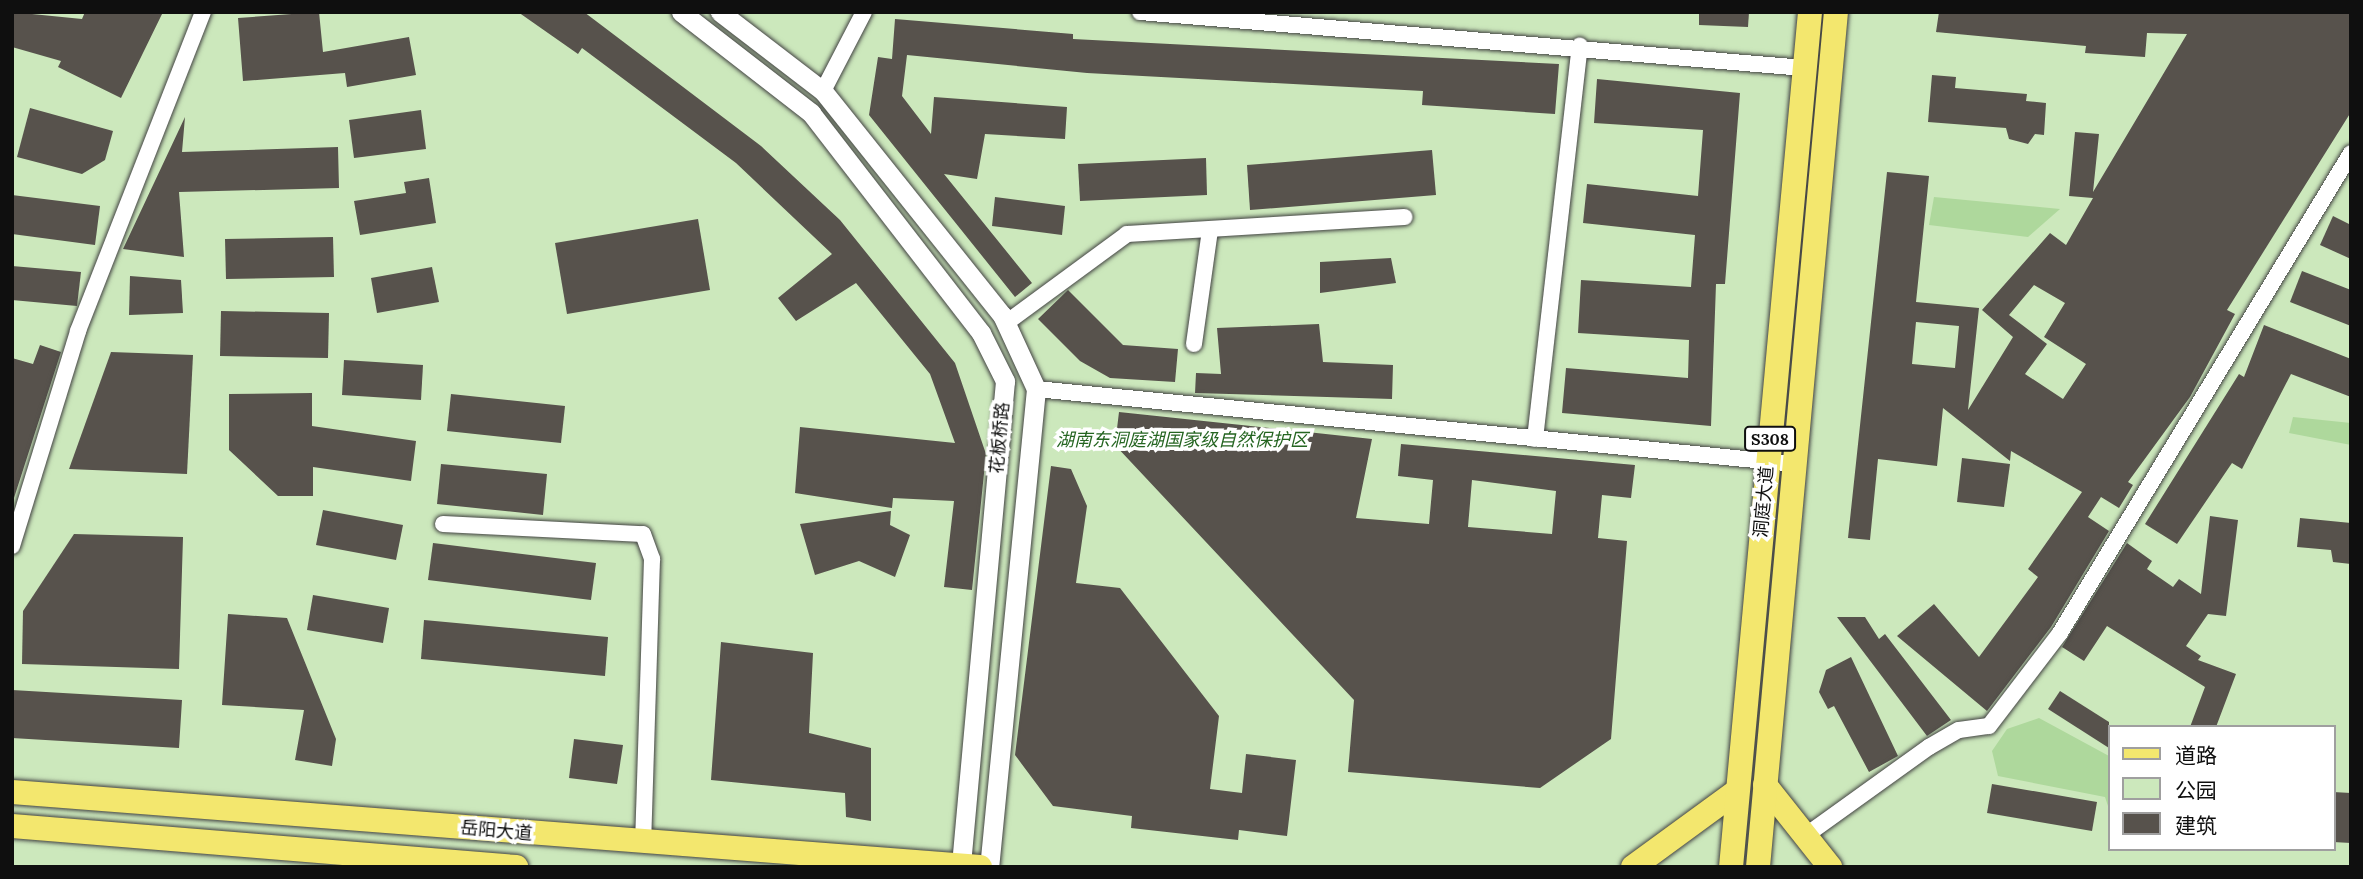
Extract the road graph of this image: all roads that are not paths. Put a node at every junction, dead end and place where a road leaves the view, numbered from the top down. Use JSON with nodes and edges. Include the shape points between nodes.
{"nodes":[{"id":1,"x":203,"y":12,"type":"edge"},
{"id":2,"x":681,"y":12,"type":"edge"},
{"id":3,"x":720,"y":12,"type":"edge"},
{"id":4,"x":864,"y":12,"type":"edge"},
{"id":5,"x":1140,"y":12,"type":"edge"},
{"id":6,"x":1811,"y":12,"type":"edge"},
{"id":7,"x":1836,"y":12,"type":"edge"},
{"id":8,"x":1378,"y":20,"type":"edge"},
{"id":9,"x":1580,"y":46,"type":"junction"},
{"id":10,"x":1804,"y":68,"type":"junction"},
{"id":11,"x":823,"y":92,"type":"junction"},
{"id":12,"x":2351,"y":153,"type":"edge"},
{"id":13,"x":1404,"y":217,"type":"dead end"},
{"id":14,"x":1210,"y":230,"type":"junction"},
{"id":15,"x":1006,"y":323,"type":"junction"},
{"id":16,"x":1194,"y":344,"type":"dead end"},
{"id":17,"x":1036,"y":389,"type":"junction"},
{"id":18,"x":1535,"y":439,"type":"junction"},
{"id":19,"x":1768,"y":461,"type":"junction"},
{"id":20,"x":1795,"y":464,"type":"junction"},
{"id":21,"x":443,"y":524,"type":"dead end"},
{"id":22,"x":12,"y":546,"type":"edge"},
{"id":23,"x":1765,"y":785,"type":"junction"},
{"id":24,"x":1737,"y":791,"type":"junction"},
{"id":25,"x":12,"y":792,"type":"edge"},
{"id":26,"x":12,"y":826,"type":"edge"},
{"id":27,"x":1805,"y":836,"type":"junction"},
{"id":28,"x":643,"y":844,"type":"junction"},
{"id":29,"x":971,"y":865,"type":"edge"},
{"id":30,"x":516,"y":867,"type":"edge"},
{"id":31,"x":989,"y":867,"type":"edge"},
{"id":32,"x":1633,"y":867,"type":"edge"},
{"id":33,"x":1731,"y":867,"type":"edge"},
{"id":34,"x":1758,"y":867,"type":"edge"},
{"id":35,"x":1830,"y":867,"type":"edge"}],
"edges":[{"from":1,"to":22,"type":"street","via":[[78,331]]},
{"from":2,"to":29,"type":"street","name":"花板桥路","via":[[811,113],[981,333],[1005,382]]},
{"from":3,"to":11,"type":"street"},
{"from":4,"to":11,"type":"street"},
{"from":5,"to":8,"type":"street"},
{"from":6,"to":10,"type":"main road","name":"洞庭大道","number":"S308"},
{"from":7,"to":20,"type":"main road","name":"洞庭大道","number":"S308"},
{"from":8,"to":9,"type":"street"},
{"from":9,"to":10,"type":"street"},
{"from":9,"to":18,"type":"street"},
{"from":10,"to":19,"type":"main road","name":"洞庭大道","number":"S308"},
{"from":11,"to":15,"type":"street"},
{"from":12,"to":27,"type":"street","via":[[2060,633],[1989,726],[1959,730],[1929,747]]},
{"from":13,"to":14,"type":"street"},
{"from":14,"to":15,"type":"street","via":[[1127,234]]},
{"from":14,"to":16,"type":"street"},
{"from":15,"to":17,"type":"street"},
{"from":17,"to":18,"type":"street"},
{"from":17,"to":31,"type":"street","name":"花板桥路"},
{"from":18,"to":19,"type":"street"},
{"from":19,"to":20,"type":"street"},
{"from":19,"to":24,"type":"main road","name":"洞庭大道","number":"S308"},
{"from":20,"to":23,"type":"main road","name":"洞庭大道","number":"S308"},
{"from":21,"to":28,"type":"street","via":[[643,534],[652,559]]},
{"from":23,"to":27,"type":"main road"},
{"from":23,"to":34,"type":"main road","name":"洞庭大道","number":"S308"},
{"from":24,"to":32,"type":"main road"},
{"from":24,"to":33,"type":"main road","name":"洞庭大道","number":"S308"},
{"from":25,"to":28,"type":"main road","name":"岳阳大道"},
{"from":26,"to":30,"type":"main road","name":"岳阳大道"},
{"from":27,"to":35,"type":"main road"},
{"from":28,"to":29,"type":"main road","name":"岳阳大道"}]}
